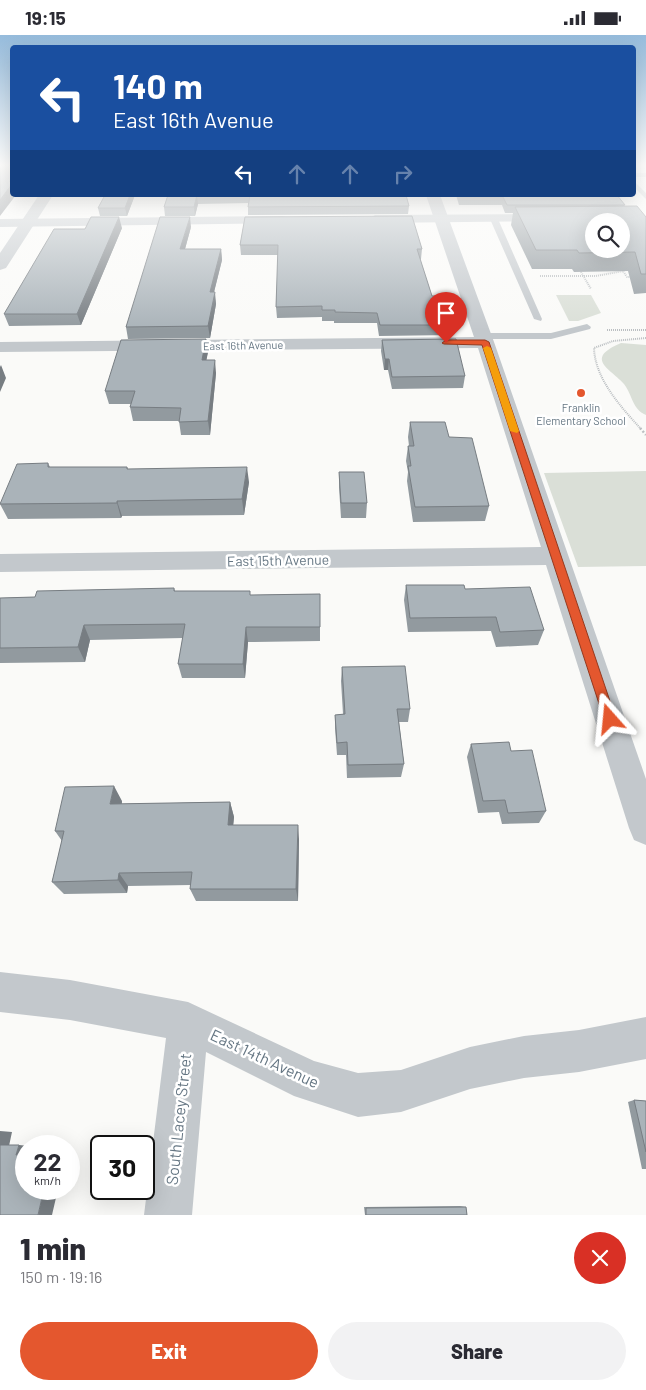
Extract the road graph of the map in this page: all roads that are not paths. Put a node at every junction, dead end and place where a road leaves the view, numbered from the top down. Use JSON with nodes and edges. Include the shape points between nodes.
{"nodes":[{"id":1,"x":284,"y":220,"type":"edge"},
{"id":2,"x":441,"y":220,"type":"edge"},
{"id":3,"x":494,"y":220,"type":"edge"},
{"id":4,"x":28,"y":222,"type":"junction"},
{"id":5,"x":0,"y":223,"type":"edge"},
{"id":6,"x":0,"y":265,"type":"edge"},
{"id":7,"x":538,"y":319,"type":"dead end"},
{"id":8,"x":587,"y":327,"type":"road end"},
{"id":9,"x":484,"y":339,"type":"junction"},
{"id":10,"x":0,"y":347,"type":"edge"},
{"id":11,"x":556,"y":556,"type":"junction"},
{"id":12,"x":0,"y":563,"type":"edge"},
{"id":13,"x":646,"y":828,"type":"edge"},
{"id":14,"x":0,"y":992,"type":"edge"},
{"id":15,"x":188,"y":1022,"type":"junction"},
{"id":16,"x":646,"y":1038,"type":"edge"},
{"id":17,"x":168,"y":1215,"type":"edge"}],
"edges":[{"from":1,"to":4,"type":"street"},
{"from":2,"to":9,"type":"street"},
{"from":3,"to":7,"type":"lane"},
{"from":4,"to":5,"type":"street"},
{"from":4,"to":6,"type":"street"},
{"from":8,"to":9,"type":"lane","via":[[550,335]]},
{"from":9,"to":10,"type":"street","name":"East 16th Avenue"},
{"from":9,"to":11,"type":"street"},
{"from":11,"to":12,"type":"street","name":"East 15th Avenue"},
{"from":11,"to":13,"type":"street"},
{"from":14,"to":15,"type":"street","name":"East 14th Avenue","via":[[70,1000]]},
{"from":15,"to":16,"type":"street","name":"East 14th Avenue","via":[[309,1081],[358,1095],[401,1091],[470,1068],[524,1057],[579,1051]]},
{"from":15,"to":17,"type":"street","name":"South Lacey Street"}]}
